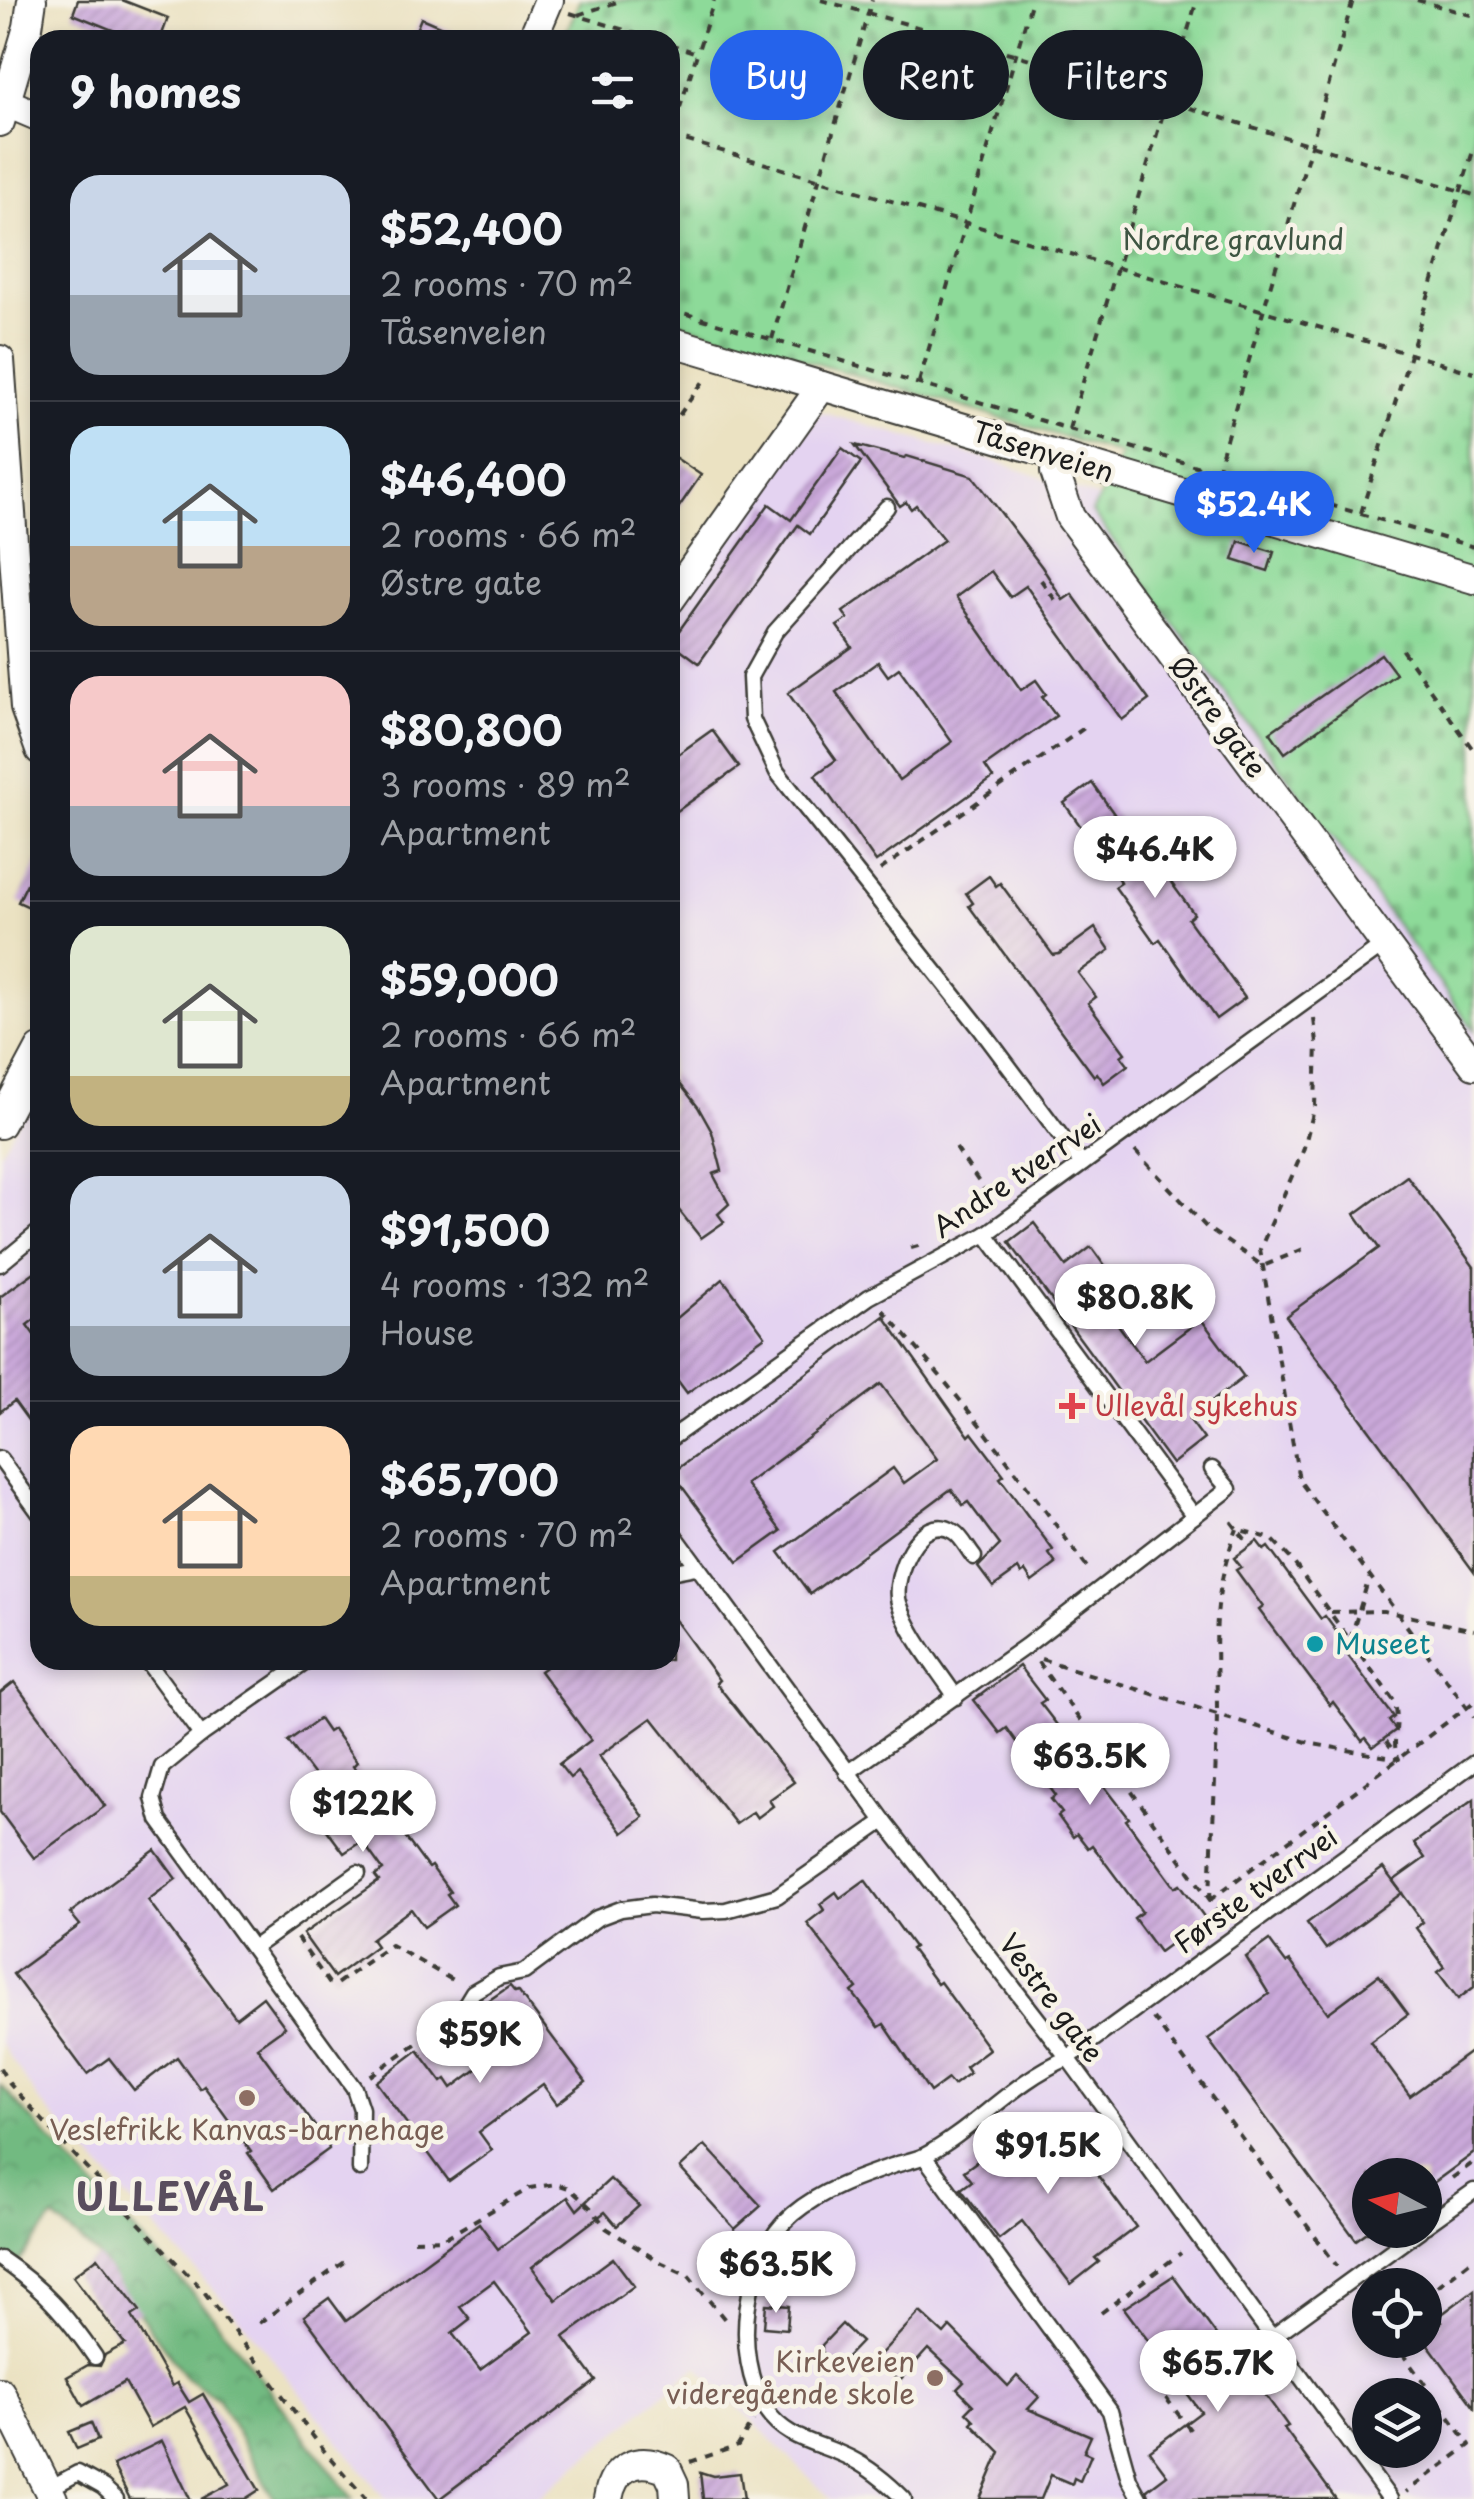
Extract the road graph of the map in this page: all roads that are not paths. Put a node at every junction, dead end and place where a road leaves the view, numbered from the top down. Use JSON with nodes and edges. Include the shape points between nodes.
{"nodes":[{"id":1,"x":32,"y":0,"type":"edge"},
{"id":2,"x":559,"y":6,"type":"edge"},
{"id":3,"x":540,"y":30,"type":"edge"},
{"id":4,"x":2,"y":108,"type":"edge"},
{"id":5,"x":30,"y":115,"type":"edge"},
{"id":6,"x":680,"y":344,"type":"edge"},
{"id":7,"x":0,"y":360,"type":"edge"},
{"id":8,"x":822,"y":386,"type":"junction"},
{"id":9,"x":1058,"y":456,"type":"junction"},
{"id":10,"x":887,"y":507,"type":"dead end"},
{"id":11,"x":1474,"y":579,"type":"edge"},
{"id":12,"x":680,"y":586,"type":"edge"},
{"id":13,"x":30,"y":722,"type":"edge"},
{"id":14,"x":1385,"y":944,"type":"junction"},
{"id":15,"x":1474,"y":1065,"type":"edge"},
{"id":16,"x":30,"y":1068,"type":"edge"},
{"id":17,"x":0,"y":1124,"type":"edge"},
{"id":18,"x":1082,"y":1164,"type":"junction"},
{"id":19,"x":986,"y":1234,"type":"junction"},
{"id":20,"x":30,"y":1239,"type":"edge"},
{"id":21,"x":0,"y":1264,"type":"edge"},
{"id":22,"x":680,"y":1432,"type":"edge"},
{"id":23,"x":0,"y":1459,"type":"edge"},
{"id":24,"x":1212,"y":1468,"type":"dead end"},
{"id":25,"x":30,"y":1500,"type":"edge"},
{"id":26,"x":1194,"y":1516,"type":"junction"},
{"id":27,"x":680,"y":1544,"type":"edge"},
{"id":28,"x":974,"y":1556,"type":"dead end"},
{"id":29,"x":696,"y":1567,"type":"junction"},
{"id":30,"x":680,"y":1570,"type":"edge"},
{"id":31,"x":153,"y":1670,"type":"edge"},
{"id":32,"x":295,"y":1670,"type":"edge"},
{"id":33,"x":956,"y":1696,"type":"junction"},
{"id":34,"x":201,"y":1735,"type":"junction"},
{"id":35,"x":1474,"y":1763,"type":"edge"},
{"id":36,"x":847,"y":1773,"type":"junction"},
{"id":37,"x":884,"y":1822,"type":"junction"},
{"id":38,"x":358,"y":1873,"type":"dead end"},
{"id":39,"x":253,"y":1948,"type":"junction"},
{"id":40,"x":479,"y":2047,"type":"dead end"},
{"id":41,"x":1068,"y":2058,"type":"junction"},
{"id":42,"x":924,"y":2156,"type":"junction"},
{"id":43,"x":360,"y":2169,"type":"dead end"},
{"id":44,"x":1474,"y":2191,"type":"edge"},
{"id":45,"x":1442,"y":2214,"type":"edge"},
{"id":46,"x":1395,"y":2248,"type":"edge"},
{"id":47,"x":0,"y":2259,"type":"edge"},
{"id":48,"x":1271,"y":2338,"type":"junction"},
{"id":49,"x":94,"y":2357,"type":"dead end"},
{"id":50,"x":0,"y":2392,"type":"edge"},
{"id":51,"x":50,"y":2494,"type":"edge"},
{"id":52,"x":1396,"y":2497,"type":"edge"},
{"id":53,"x":116,"y":2499,"type":"edge"},
{"id":54,"x":608,"y":2499,"type":"edge"},
{"id":55,"x":676,"y":2499,"type":"edge"},
{"id":56,"x":904,"y":2499,"type":"edge"},
{"id":57,"x":1140,"y":2499,"type":"edge"}],
"edges":[{"from":1,"to":4,"type":"street"},
{"from":2,"to":3,"type":"street"},
{"from":4,"to":5,"type":"street"},
{"from":6,"to":8,"type":"street","name":"Tåsenveien"},
{"from":7,"to":13,"type":"street"},
{"from":8,"to":9,"type":"street","name":"Tåsenveien"},
{"from":8,"to":12,"type":"street"},
{"from":9,"to":11,"type":"street","name":"Tåsenveien"},
{"from":9,"to":14,"type":"street","name":"Østre gate","via":[[1055,472],[1070,517]]},
{"from":10,"to":18,"type":"lane","via":[[775,632],[750,677],[752,719],[777,772]]},
{"from":14,"to":15,"type":"street","name":"Østre gate"},
{"from":14,"to":18,"type":"lane","name":"Andre tverrvei"},
{"from":16,"to":17,"type":"street"},
{"from":18,"to":19,"type":"lane","name":"Andre tverrvei"},
{"from":19,"to":22,"type":"lane","name":"Andre tverrvei","via":[[869,1297]]},
{"from":19,"to":26,"type":"lane"},
{"from":20,"to":21,"type":"lane"},
{"from":23,"to":25,"type":"lane"},
{"from":24,"to":26,"type":"lane","via":[[1228,1489]]},
{"from":26,"to":33,"type":"lane"},
{"from":27,"to":29,"type":"lane","name":"Vestre gate"},
{"from":28,"to":33,"type":"lane","via":[[954,1532],[936,1528],[916,1538],[897,1598]]},
{"from":29,"to":30,"type":"lane"},
{"from":29,"to":36,"type":"lane","name":"Vestre gate"},
{"from":31,"to":34,"type":"lane"},
{"from":32,"to":34,"type":"lane"},
{"from":33,"to":36,"type":"lane"},
{"from":34,"to":39,"type":"lane","via":[[162,1767],[154,1798],[159,1820]]},
{"from":35,"to":41,"type":"lane","name":"Første tverrvei"},
{"from":36,"to":37,"type":"lane","name":"Vestre gate"},
{"from":37,"to":40,"type":"lane","via":[[777,1896],[714,1910],[652,1905],[598,1918],[524,1972],[473,1992],[459,2014]]},
{"from":37,"to":41,"type":"lane","name":"Vestre gate"},
{"from":38,"to":39,"type":"lane"},
{"from":39,"to":43,"type":"lane","via":[[354,2088],[361,2109]]},
{"from":41,"to":42,"type":"lane","name":"Første tverrvei","via":[[1043,2068]]},
{"from":41,"to":48,"type":"lane","name":"Vestre gate"},
{"from":42,"to":56,"type":"lane","name":"Første tverrvei","via":[[846,2183],[792,2214],[769,2241],[745,2310],[746,2344],[764,2408],[797,2439],[870,2469]]},
{"from":42,"to":57,"type":"lane","via":[[1110,2410]]},
{"from":44,"to":45,"type":"lane"},
{"from":46,"to":48,"type":"lane"},
{"from":47,"to":49,"type":"lane","via":[[45,2292]]},
{"from":48,"to":52,"type":"lane","name":"Vestre gate"},
{"from":50,"to":51,"type":"street"},
{"from":51,"to":53,"type":"lane","via":[[78,2473]]},
{"from":54,"to":55,"type":"street","via":[[611,2482],[629,2466],[656,2464],[666,2469]]}]}
